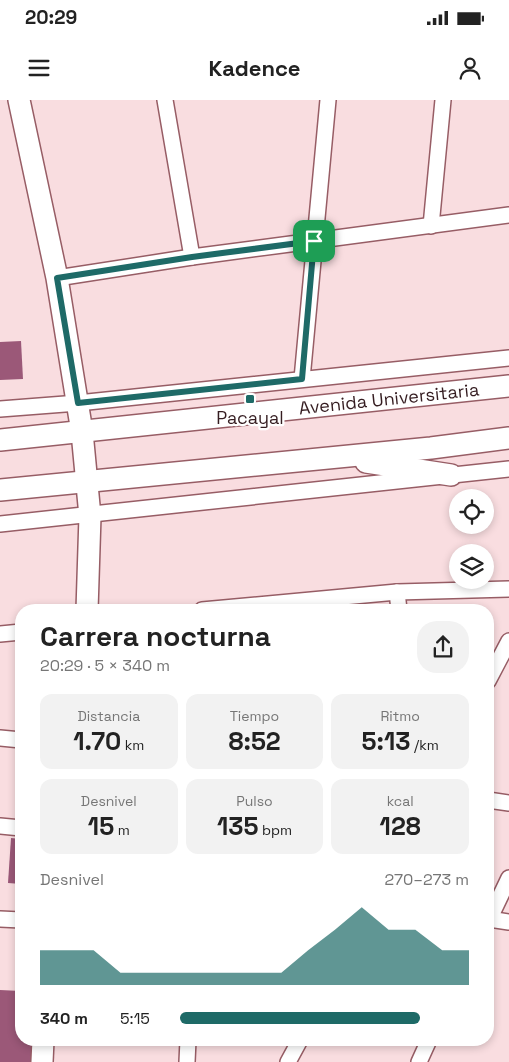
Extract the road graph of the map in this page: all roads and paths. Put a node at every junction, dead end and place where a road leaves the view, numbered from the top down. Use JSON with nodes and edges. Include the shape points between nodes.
{"nodes":[{"id":1,"x":19,"y":100,"type":"edge"},
{"id":2,"x":165,"y":100,"type":"edge"},
{"id":3,"x":328,"y":100,"type":"edge"},
{"id":4,"x":443,"y":100,"type":"edge"},
{"id":5,"x":509,"y":216,"type":"edge"},
{"id":6,"x":431,"y":226,"type":"junction"},
{"id":7,"x":314,"y":241,"type":"junction"},
{"id":8,"x":192,"y":257,"type":"junction"},
{"id":9,"x":57,"y":278,"type":"junction"},
{"id":10,"x":509,"y":358,"type":"edge"},
{"id":11,"x":302,"y":379,"type":"junction"},
{"id":12,"x":509,"y":386,"type":"edge"},
{"id":13,"x":78,"y":403,"type":"junction"},
{"id":14,"x":0,"y":409,"type":"edge"},
{"id":15,"x":82,"y":432,"type":"junction"},
{"id":16,"x":509,"y":438,"type":"edge"},
{"id":17,"x":0,"y":440,"type":"edge"},
{"id":18,"x":333,"y":458,"type":"junction"},
{"id":19,"x":509,"y":469,"type":"edge"},
{"id":20,"x":451,"y":475,"type":"junction"},
{"id":21,"x":87,"y":482,"type":"junction"},
{"id":22,"x":0,"y":490,"type":"edge"},
{"id":23,"x":90,"y":516,"type":"junction"},
{"id":24,"x":0,"y":524,"type":"edge"},
{"id":25,"x":509,"y":589,"type":"edge"},
{"id":26,"x":397,"y":592,"type":"junction"},
{"id":27,"x":87,"y":604,"type":"edge"},
{"id":28,"x":267,"y":604,"type":"edge"},
{"id":29,"x":398,"y":604,"type":"edge"},
{"id":30,"x":15,"y":633,"type":"edge"},
{"id":31,"x":0,"y":634,"type":"edge"},
{"id":32,"x":509,"y":641,"type":"edge"},
{"id":33,"x":494,"y":670,"type":"edge"},
{"id":34,"x":0,"y":738,"type":"edge"},
{"id":35,"x":15,"y":739,"type":"edge"},
{"id":36,"x":494,"y":801,"type":"edge"},
{"id":37,"x":509,"y":803,"type":"edge"},
{"id":38,"x":0,"y":826,"type":"edge"},
{"id":39,"x":15,"y":827,"type":"edge"},
{"id":40,"x":509,"y":878,"type":"edge"},
{"id":41,"x":494,"y":909,"type":"edge"},
{"id":42,"x":0,"y":919,"type":"edge"},
{"id":43,"x":15,"y":920,"type":"edge"},
{"id":44,"x":494,"y":921,"type":"edge"},
{"id":45,"x":509,"y":922,"type":"edge"},
{"id":46,"x":43,"y":1046,"type":"edge"},
{"id":47,"x":188,"y":1046,"type":"edge"},
{"id":48,"x":297,"y":1046,"type":"edge"},
{"id":49,"x":427,"y":1046,"type":"edge"},
{"id":50,"x":42,"y":1062,"type":"edge"},
{"id":51,"x":187,"y":1062,"type":"edge"},
{"id":52,"x":288,"y":1062,"type":"edge"},
{"id":53,"x":419,"y":1062,"type":"edge"}],
"edges":[{"from":1,"to":9,"type":"street"},
{"from":2,"to":8,"type":"street"},
{"from":3,"to":7,"type":"street"},
{"from":4,"to":6,"type":"street"},
{"from":5,"to":6,"type":"street"},
{"from":6,"to":7,"type":"street"},
{"from":7,"to":8,"type":"street"},
{"from":7,"to":11,"type":"street"},
{"from":8,"to":9,"type":"street"},
{"from":9,"to":13,"type":"street"},
{"from":10,"to":11,"type":"street"},
{"from":11,"to":13,"type":"street"},
{"from":12,"to":15,"type":"street","name":"Avenida Universitaria"},
{"from":13,"to":14,"type":"street"},
{"from":13,"to":15,"type":"street"},
{"from":15,"to":17,"type":"street","name":"Avenida Universitaria"},
{"from":15,"to":21,"type":"street"},
{"from":16,"to":18,"type":"street"},
{"from":18,"to":20,"type":"street"},
{"from":18,"to":21,"type":"street"},
{"from":19,"to":20,"type":"street"},
{"from":20,"to":23,"type":"street"},
{"from":21,"to":22,"type":"street"},
{"from":21,"to":23,"type":"street"},
{"from":23,"to":24,"type":"street"},
{"from":23,"to":27,"type":"street"},
{"from":25,"to":26,"type":"street"},
{"from":26,"to":28,"type":"street"},
{"from":26,"to":29,"type":"street"},
{"from":30,"to":31,"type":"street"},
{"from":32,"to":33,"type":"street"},
{"from":34,"to":35,"type":"street"},
{"from":36,"to":37,"type":"street"},
{"from":38,"to":39,"type":"street"},
{"from":40,"to":41,"type":"street"},
{"from":42,"to":43,"type":"street"},
{"from":44,"to":45,"type":"street"},
{"from":46,"to":50,"type":"street"},
{"from":47,"to":51,"type":"street"},
{"from":48,"to":52,"type":"street"},
{"from":49,"to":53,"type":"street"}]}
